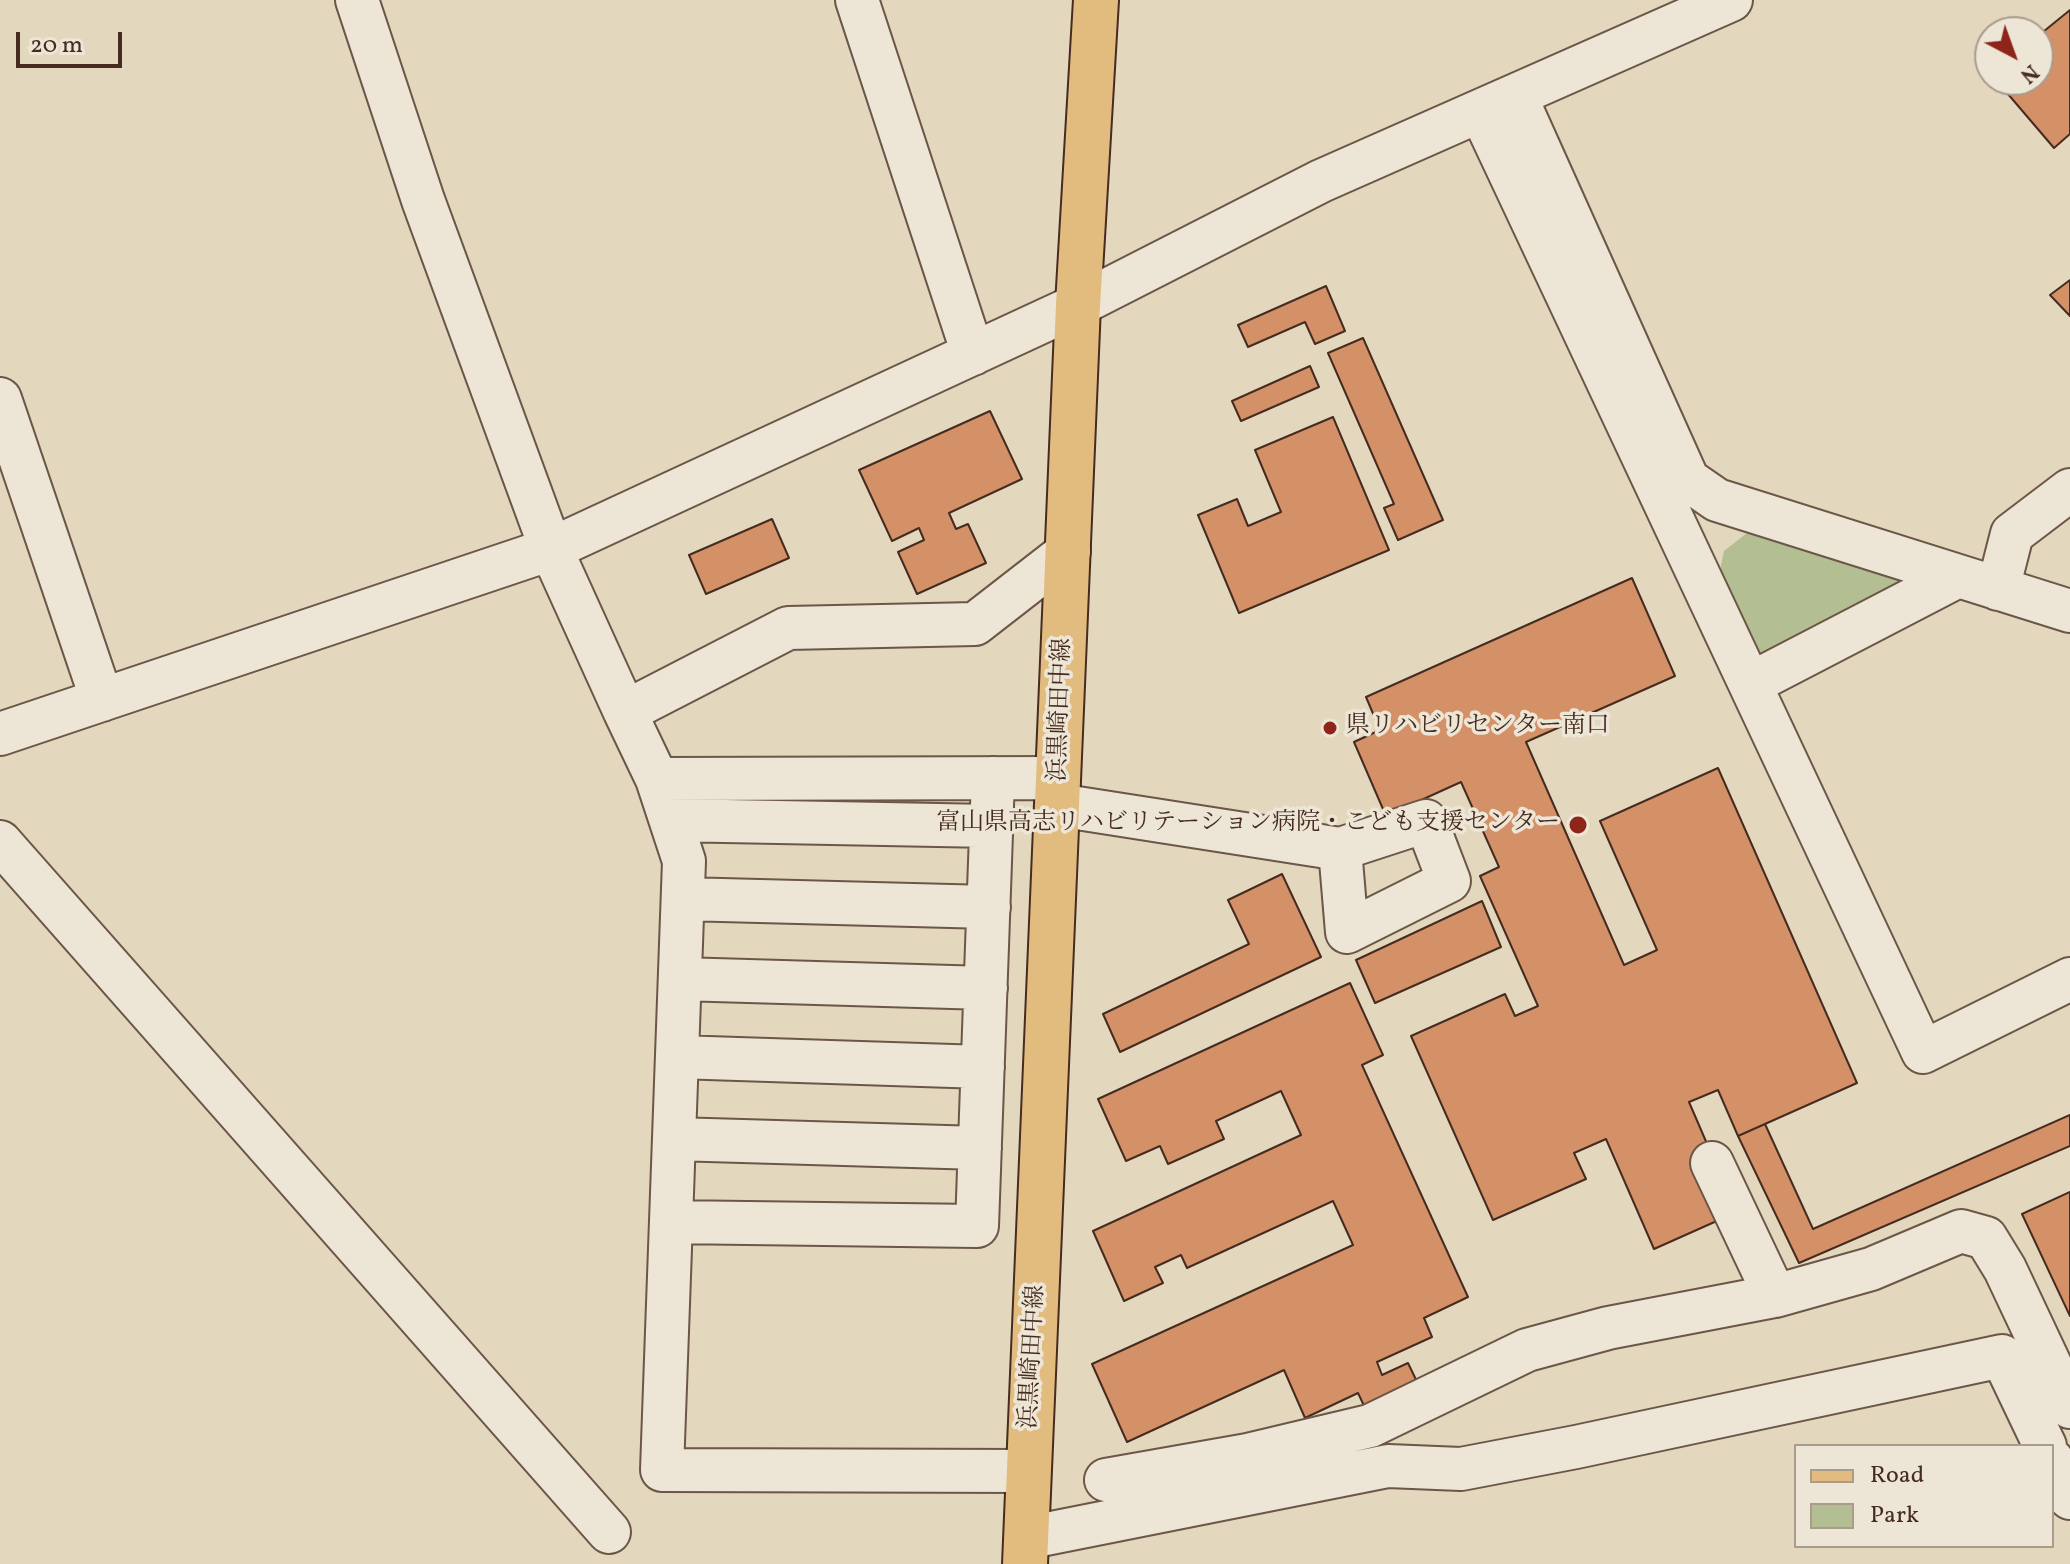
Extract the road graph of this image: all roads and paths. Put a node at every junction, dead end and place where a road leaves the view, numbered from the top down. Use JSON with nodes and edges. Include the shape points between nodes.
{"nodes":[{"id":1,"x":357,"y":0,"type":"edge"},
{"id":2,"x":857,"y":0,"type":"edge"},
{"id":3,"x":1096,"y":0,"type":"edge"},
{"id":4,"x":1731,"y":0,"type":"edge"},
{"id":5,"x":1499,"y":104,"type":"junction"},
{"id":6,"x":1078,"y":305,"type":"junction"},
{"id":7,"x":973,"y":354,"type":"junction"},
{"id":8,"x":0,"y":399,"type":"edge"},
{"id":9,"x":2070,"y":490,"type":"edge"},
{"id":10,"x":551,"y":549,"type":"junction"},
{"id":11,"x":1069,"y":551,"type":"junction"},
{"id":12,"x":1958,"y":576,"type":"junction"},
{"id":13,"x":1998,"y":589,"type":"junction"},
{"id":14,"x":2070,"y":611,"type":"edge"},
{"id":15,"x":1750,"y":684,"type":"junction"},
{"id":16,"x":102,"y":700,"type":"junction"},
{"id":17,"x":625,"y":712,"type":"junction"},
{"id":18,"x":0,"y":734,"type":"edge"},
{"id":19,"x":993,"y":778,"type":"junction"},
{"id":20,"x":657,"y":779,"type":"junction"},
{"id":21,"x":1059,"y":791,"type":"junction"},
{"id":22,"x":671,"y":820,"type":"junction"},
{"id":23,"x":991,"y":826,"type":"junction"},
{"id":24,"x":0,"y":842,"type":"edge"},
{"id":25,"x":1340,"y":849,"type":"dead end"},
{"id":26,"x":683,"y":899,"type":"junction"},
{"id":27,"x":989,"y":907,"type":"junction"},
{"id":28,"x":680,"y":979,"type":"junction"},
{"id":29,"x":2070,"y":979,"type":"edge"},
{"id":30,"x":986,"y":988,"type":"junction"},
{"id":31,"x":677,"y":1057,"type":"junction"},
{"id":32,"x":983,"y":1067,"type":"junction"},
{"id":33,"x":674,"y":1139,"type":"junction"},
{"id":34,"x":980,"y":1148,"type":"junction"},
{"id":35,"x":1712,"y":1163,"type":"dead end"},
{"id":36,"x":671,"y":1222,"type":"junction"},
{"id":37,"x":1775,"y":1296,"type":"junction"},
{"id":38,"x":2070,"y":1407,"type":"edge"},
{"id":39,"x":2044,"y":1444,"type":"edge"},
{"id":40,"x":2054,"y":1464,"type":"edge"},
{"id":41,"x":1029,"y":1471,"type":"junction"},
{"id":42,"x":1106,"y":1480,"type":"dead end"},
{"id":43,"x":2070,"y":1498,"type":"edge"},
{"id":44,"x":609,"y":1532,"type":"dead end"},
{"id":45,"x":1026,"y":1551,"type":"edge"}],
"edges":[{"from":1,"to":10,"type":"street","via":[[423,200]]},
{"from":2,"to":7,"type":"street"},
{"from":3,"to":6,"type":"main road","name":"浜黒崎田中線"},
{"from":4,"to":5,"type":"street"},
{"from":5,"to":6,"type":"street","via":[[1321,181]]},
{"from":5,"to":12,"type":"street","via":[[1688,480],[1717,500]]},
{"from":5,"to":15,"type":"street"},
{"from":6,"to":7,"type":"street"},
{"from":6,"to":11,"type":"main road","name":"浜黒崎田中線"},
{"from":7,"to":10,"type":"street"},
{"from":8,"to":16,"type":"street"},
{"from":9,"to":13,"type":"street","via":[[2012,534]]},
{"from":10,"to":16,"type":"street"},
{"from":10,"to":17,"type":"street"},
{"from":11,"to":17,"type":"street","via":[[975,624],[788,628]]},
{"from":11,"to":21,"type":"main road","name":"浜黒崎田中線"},
{"from":12,"to":13,"type":"street"},
{"from":12,"to":15,"type":"street"},
{"from":13,"to":14,"type":"street"},
{"from":15,"to":29,"type":"street","via":[[1923,1052]]},
{"from":16,"to":18,"type":"street"},
{"from":17,"to":20,"type":"street"},
{"from":19,"to":20,"type":"street"},
{"from":19,"to":21,"type":"street"},
{"from":19,"to":23,"type":"street"},
{"from":20,"to":22,"type":"street"},
{"from":21,"to":25,"type":"street"},
{"from":21,"to":41,"type":"main road","name":"浜黒崎田中線"},
{"from":22,"to":23,"type":"street"},
{"from":22,"to":26,"type":"street","via":[[684,861]]},
{"from":23,"to":27,"type":"street"},
{"from":24,"to":44,"type":"street"},
{"from":26,"to":27,"type":"street"},
{"from":26,"to":28,"type":"street"},
{"from":27,"to":30,"type":"street"},
{"from":28,"to":30,"type":"street"},
{"from":28,"to":31,"type":"street"},
{"from":30,"to":32,"type":"street"},
{"from":31,"to":32,"type":"street"},
{"from":31,"to":33,"type":"street"},
{"from":32,"to":34,"type":"street"},
{"from":33,"to":34,"type":"street"},
{"from":33,"to":36,"type":"street"},
{"from":34,"to":36,"type":"street","via":[[977,1226]]},
{"from":35,"to":37,"type":"street"},
{"from":36,"to":41,"type":"street","via":[[662,1470]]},
{"from":37,"to":38,"type":"street","via":[[1871,1269],[1961,1231],[1986,1238]]},
{"from":37,"to":42,"type":"street","via":[[1608,1328],[1527,1350],[1370,1426]]},
{"from":39,"to":45,"type":"street","via":[[2002,1356],[1461,1469],[1388,1466]]},
{"from":40,"to":43,"type":"street"},
{"from":41,"to":45,"type":"main road","name":"浜黒崎田中線"}]}
